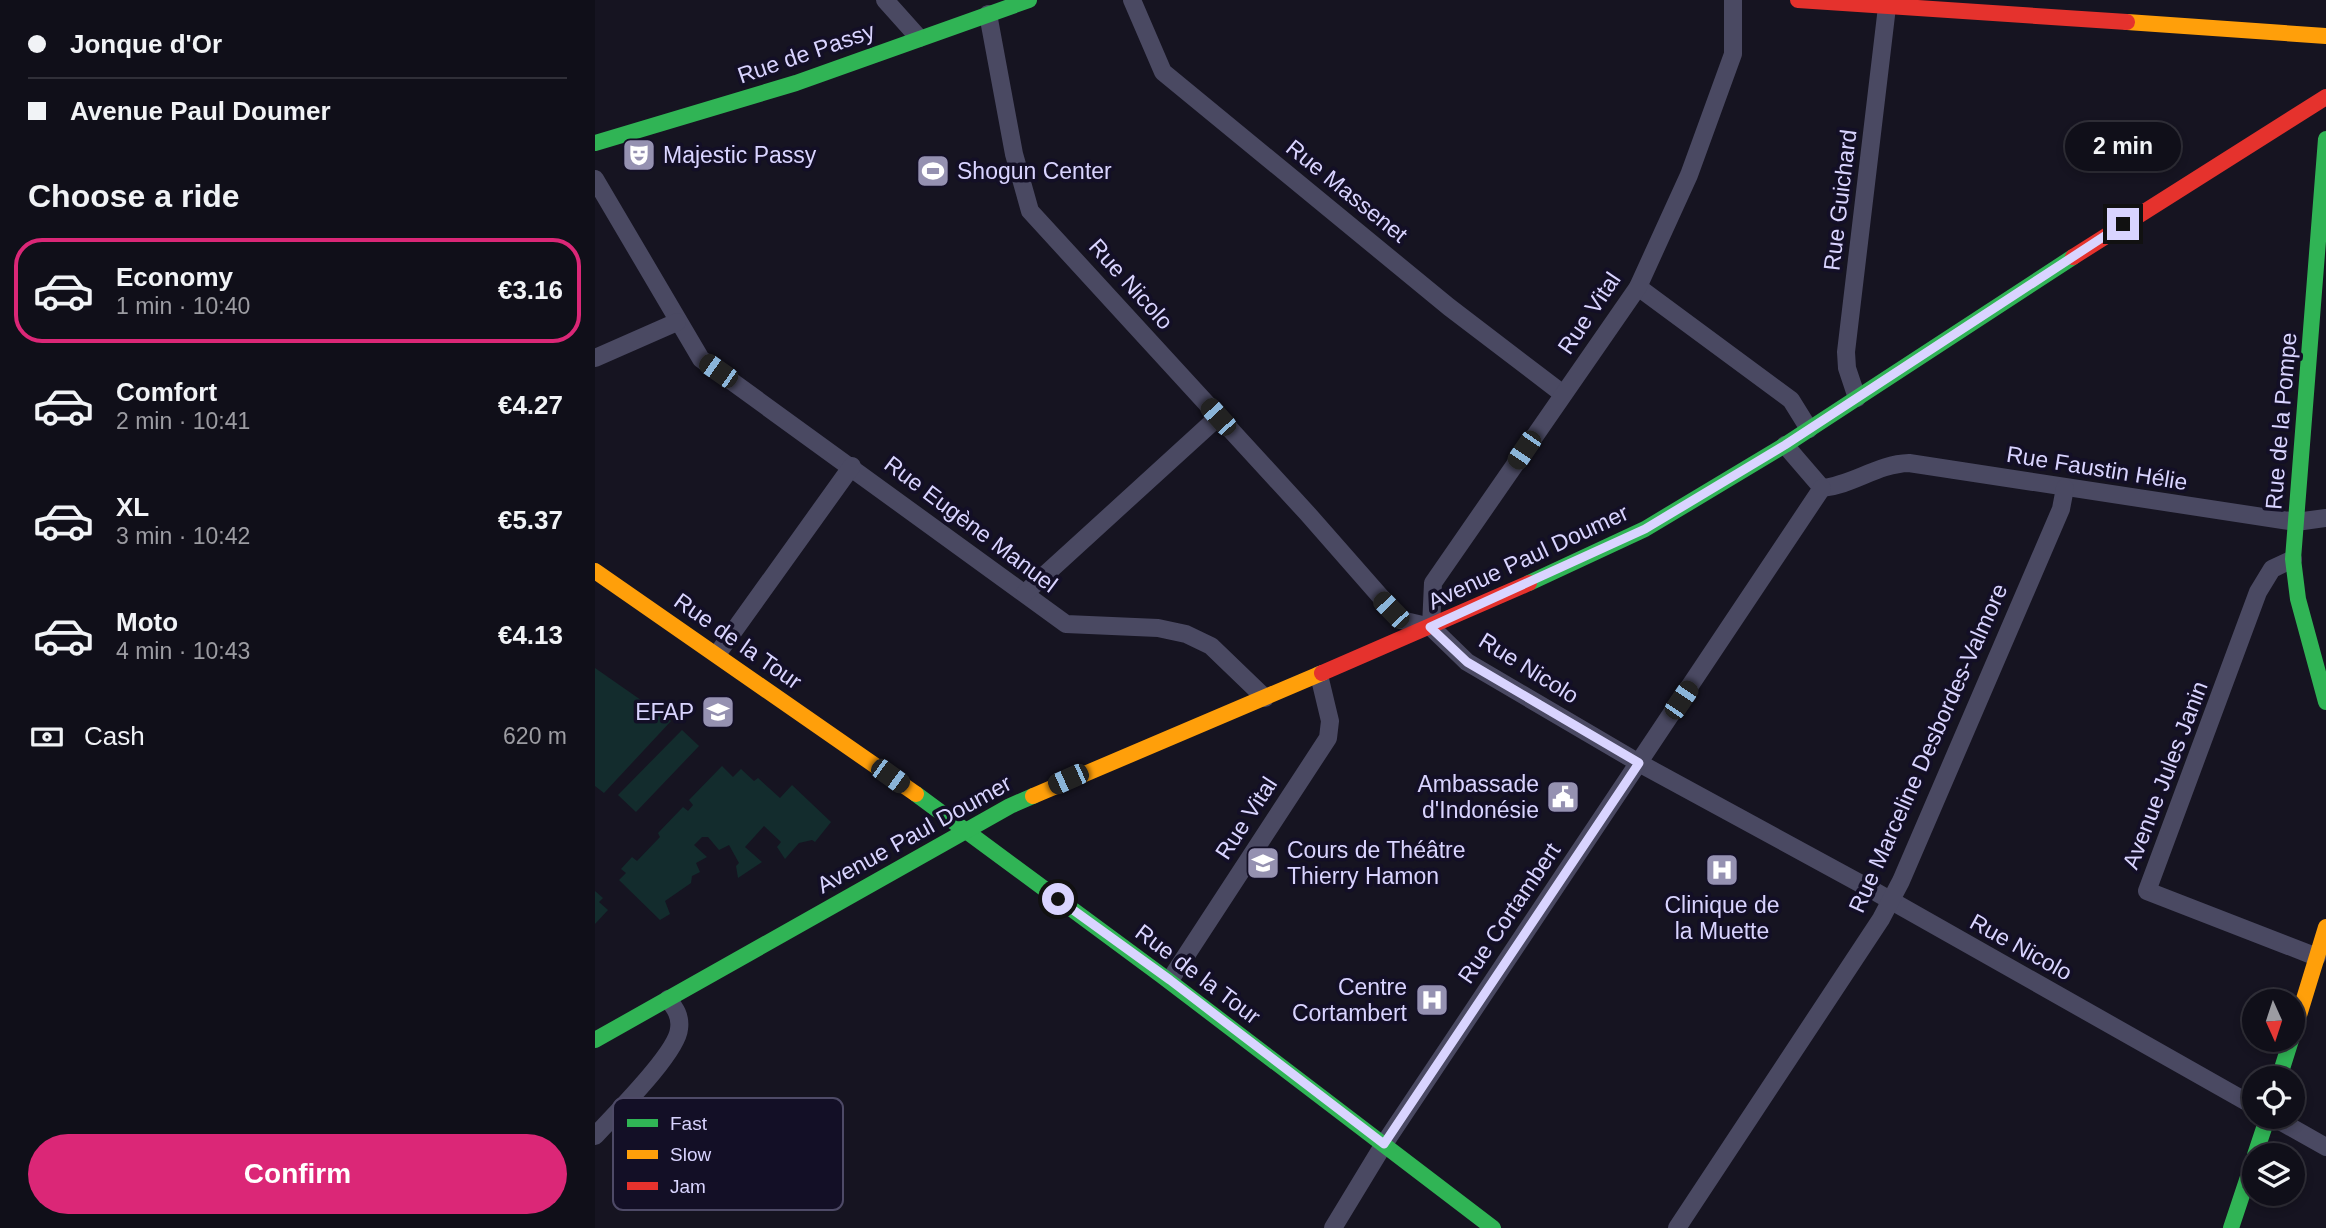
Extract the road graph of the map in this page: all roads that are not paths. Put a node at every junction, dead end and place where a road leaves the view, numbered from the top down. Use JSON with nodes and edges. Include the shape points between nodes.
{"nodes":[{"id":1,"x":885,"y":0,"type":"edge"},
{"id":2,"x":1029,"y":0,"type":"edge"},
{"id":3,"x":1132,"y":0,"type":"edge"},
{"id":4,"x":1733,"y":0,"type":"edge"},
{"id":5,"x":1798,"y":0,"type":"edge"},
{"id":6,"x":1887,"y":7,"type":"junction"},
{"id":7,"x":988,"y":14,"type":"junction"},
{"id":8,"x":2326,"y":36,"type":"edge"},
{"id":9,"x":919,"y":38,"type":"junction"},
{"id":10,"x":2326,"y":97,"type":"edge"},
{"id":11,"x":2326,"y":139,"type":"edge"},
{"id":12,"x":595,"y":144,"type":"edge"},
{"id":13,"x":595,"y":179,"type":"edge"},
{"id":14,"x":1638,"y":287,"type":"junction"},
{"id":15,"x":677,"y":322,"type":"junction"},
{"id":16,"x":595,"y":358,"type":"edge"},
{"id":17,"x":1563,"y":394,"type":"junction"},
{"id":18,"x":1857,"y":398,"type":"junction"},
{"id":19,"x":1218,"y":417,"type":"junction"},
{"id":20,"x":1809,"y":429,"type":"junction"},
{"id":21,"x":1785,"y":445,"type":"junction"},
{"id":22,"x":852,"y":466,"type":"junction"},
{"id":23,"x":1822,"y":488,"type":"junction"},
{"id":24,"x":2065,"y":488,"type":"junction"},
{"id":25,"x":2326,"y":518,"type":"edge"},
{"id":26,"x":2296,"y":522,"type":"junction"},
{"id":27,"x":2293,"y":559,"type":"junction"},
{"id":28,"x":595,"y":571,"type":"edge"},
{"id":29,"x":1025,"y":593,"type":"junction"},
{"id":30,"x":1430,"y":627,"type":"junction"},
{"id":31,"x":718,"y":653,"type":"junction"},
{"id":32,"x":1319,"y":675,"type":"junction"},
{"id":33,"x":1265,"y":698,"type":"junction"},
{"id":34,"x":2326,"y":702,"type":"edge"},
{"id":35,"x":1639,"y":763,"type":"junction"},
{"id":36,"x":963,"y":830,"type":"junction"},
{"id":37,"x":1891,"y":901,"type":"junction"},
{"id":38,"x":2326,"y":927,"type":"edge"},
{"id":39,"x":2317,"y":957,"type":"junction"},
{"id":40,"x":1170,"y":980,"type":"junction"},
{"id":41,"x":2305,"y":995,"type":"edge"},
{"id":42,"x":668,"y":999,"type":"junction"},
{"id":43,"x":595,"y":1040,"type":"edge"},
{"id":44,"x":629,"y":1098,"type":"edge"},
{"id":45,"x":2242,"y":1099,"type":"edge"},
{"id":46,"x":613,"y":1116,"type":"edge"},
{"id":47,"x":2293,"y":1129,"type":"edge"},
{"id":48,"x":595,"y":1136,"type":"edge"},
{"id":49,"x":1384,"y":1144,"type":"junction"},
{"id":50,"x":2326,"y":1147,"type":"edge"},
{"id":51,"x":2242,"y":1198,"type":"edge"},
{"id":52,"x":2233,"y":1227,"type":"edge"},
{"id":53,"x":1333,"y":1228,"type":"edge"},
{"id":54,"x":1493,"y":1228,"type":"edge"},
{"id":55,"x":1677,"y":1228,"type":"edge"}],
"edges":[{"from":1,"to":9,"type":"street"},
{"from":2,"to":7,"type":"street","name":"Rue de Passy"},
{"from":3,"to":17,"type":"street","name":"Rue Massenet","via":[[1163,72],[1449,307]]},
{"from":4,"to":14,"type":"street","name":"Rue Vital","via":[[1733,54],[1689,175]]},
{"from":5,"to":6,"type":"street"},
{"from":6,"to":8,"type":"street"},
{"from":6,"to":18,"type":"street","name":"Rue Guichard","via":[[1846,352]]},
{"from":7,"to":9,"type":"street","name":"Rue de Passy"},
{"from":7,"to":19,"type":"street","name":"Rue Nicolo","via":[[1014,154],[1030,211]]},
{"from":9,"to":12,"type":"street","name":"Rue de Passy","via":[[796,83]]},
{"from":10,"to":18,"type":"street","name":"Avenue Paul Doumer"},
{"from":11,"to":26,"type":"street","name":"Rue de la Pompe"},
{"from":13,"to":15,"type":"street","name":"Rue Eugène Manuel"},
{"from":14,"to":17,"type":"street","name":"Rue Vital"},
{"from":14,"to":20,"type":"street","via":[[1791,400]]},
{"from":15,"to":16,"type":"street"},
{"from":15,"to":22,"type":"street","name":"Rue Eugène Manuel","via":[[701,359]]},
{"from":17,"to":30,"type":"street","name":"Rue Vital","via":[[1433,583]]},
{"from":18,"to":20,"type":"street","name":"Avenue Paul Doumer"},
{"from":19,"to":29,"type":"street"},
{"from":19,"to":30,"type":"street","name":"Rue Nicolo","via":[[1401,620]]},
{"from":20,"to":21,"type":"street","name":"Avenue Paul Doumer"},
{"from":21,"to":23,"type":"street"},
{"from":21,"to":30,"type":"street","name":"Avenue Paul Doumer","via":[[1645,529]]},
{"from":22,"to":29,"type":"street","name":"Rue Eugène Manuel"},
{"from":22,"to":31,"type":"street"},
{"from":23,"to":24,"type":"street","name":"Rue Faustin Hélie","via":[[1842,486],[1892,464]]},
{"from":23,"to":35,"type":"street","name":"Rue Cortambert"},
{"from":24,"to":26,"type":"street","name":"Rue Faustin Hélie"},
{"from":24,"to":37,"type":"street","name":"Rue Marceline Desbordes-Valmore","via":[[2061,509]]},
{"from":25,"to":26,"type":"street","name":"Rue Faustin Hélie"},
{"from":26,"to":27,"type":"street","name":"Rue de la Pompe"},
{"from":27,"to":34,"type":"street","name":"Rue de la Pompe","via":[[2298,599]]},
{"from":27,"to":39,"type":"street","name":"Avenue Jules Janin","via":[[2272,569],[2258,592],[2147,891]]},
{"from":28,"to":31,"type":"street","name":"Rue de la Tour"},
{"from":29,"to":33,"type":"street","name":"Rue Eugène Manuel","via":[[1071,626],[1158,628],[1186,634],[1212,646]]},
{"from":30,"to":32,"type":"street","name":"Avenue Paul Doumer"},
{"from":30,"to":35,"type":"street","name":"Rue Nicolo","via":[[1467,662]]},
{"from":31,"to":36,"type":"street","name":"Rue de la Tour"},
{"from":32,"to":33,"type":"street","name":"Avenue Paul Doumer"},
{"from":32,"to":40,"type":"street","name":"Rue Vital","via":[[1331,721],[1328,738]]},
{"from":33,"to":36,"type":"street","name":"Avenue Paul Doumer","via":[[1088,771]]},
{"from":35,"to":37,"type":"street","name":"Rue Nicolo"},
{"from":35,"to":49,"type":"street","name":"Rue Cortambert"},
{"from":36,"to":40,"type":"street","name":"Rue de la Tour"},
{"from":36,"to":42,"type":"street","name":"Avenue Paul Doumer"},
{"from":37,"to":45,"type":"street","name":"Rue Nicolo"},
{"from":37,"to":55,"type":"street","name":"Rue Marceline Desbordes-Valmore"},
{"from":38,"to":39,"type":"street"},
{"from":39,"to":41,"type":"street"},
{"from":40,"to":49,"type":"street","name":"Rue de la Tour"},
{"from":42,"to":43,"type":"street","name":"Avenue Paul Doumer"},
{"from":42,"to":44,"type":"street","via":[[678,1013],[680,1028],[672,1049]]},
{"from":46,"to":48,"type":"street"},
{"from":47,"to":50,"type":"street"},
{"from":49,"to":53,"type":"street","name":"Rue Cortambert"},
{"from":49,"to":54,"type":"street","name":"Rue de la Tour"},
{"from":51,"to":52,"type":"street"}]}
